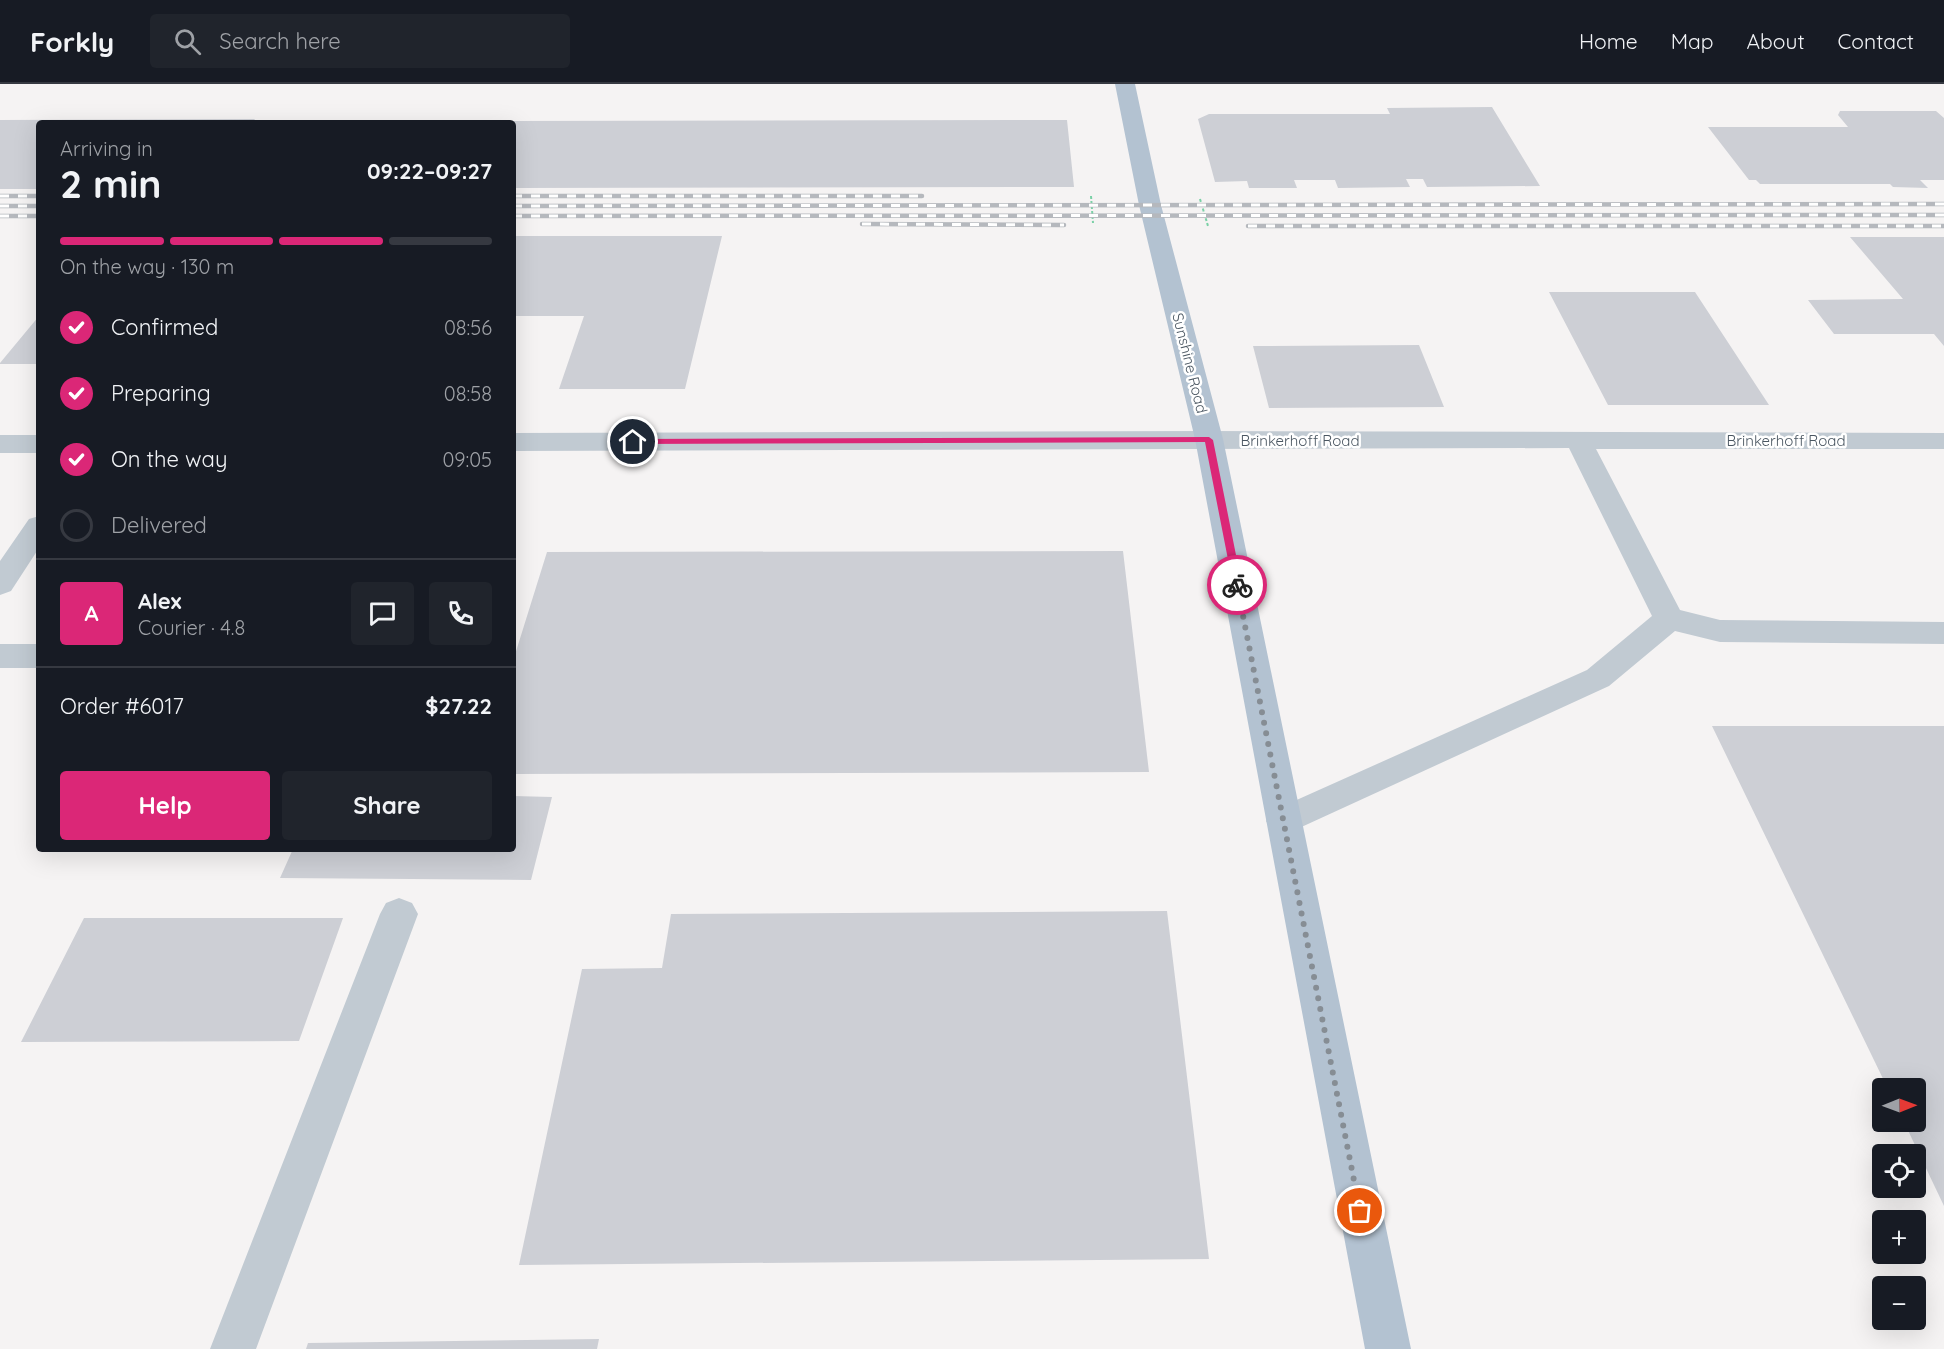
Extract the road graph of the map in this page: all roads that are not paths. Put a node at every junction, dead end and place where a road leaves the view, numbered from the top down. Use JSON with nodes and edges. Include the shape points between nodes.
{"nodes":[{"id":1,"x":1125,"y":84,"type":"edge"},
{"id":2,"x":1209,"y":440,"type":"junction"},
{"id":3,"x":1578,"y":440,"type":"junction"},
{"id":4,"x":1944,"y":441,"type":"edge"},
{"id":5,"x":516,"y":442,"type":"edge"},
{"id":6,"x":0,"y":444,"type":"edge"},
{"id":7,"x":36,"y":444,"type":"edge"},
{"id":8,"x":36,"y":530,"type":"edge"},
{"id":9,"x":0,"y":584,"type":"edge"},
{"id":10,"x":1669,"y":619,"type":"junction"},
{"id":11,"x":1944,"y":633,"type":"edge"},
{"id":12,"x":36,"y":656,"type":"edge"},
{"id":13,"x":0,"y":657,"type":"edge"},
{"id":14,"x":1284,"y":821,"type":"junction"},
{"id":15,"x":399,"y":914,"type":"dead end"},
{"id":16,"x":233,"y":1349,"type":"edge"},
{"id":17,"x":1388,"y":1349,"type":"edge"}],
"edges":[{"from":1,"to":2,"type":"main road","name":"Sunshine Road","via":[[1150,205]]},
{"from":2,"to":3,"type":"street","name":"Brinkerhoff Road"},
{"from":2,"to":5,"type":"street","name":"Brinkerhoff Road"},
{"from":2,"to":14,"type":"main road","name":"Sunshine Road"},
{"from":3,"to":4,"type":"street","name":"Brinkerhoff Road"},
{"from":3,"to":10,"type":"street"},
{"from":6,"to":7,"type":"street"},
{"from":8,"to":9,"type":"street"},
{"from":10,"to":11,"type":"street","via":[[1720,631]]},
{"from":10,"to":14,"type":"street","via":[[1598,678]]},
{"from":12,"to":13,"type":"street"},
{"from":14,"to":17,"type":"main road","name":"Sunshine Road"},
{"from":15,"to":16,"type":"street"}]}
